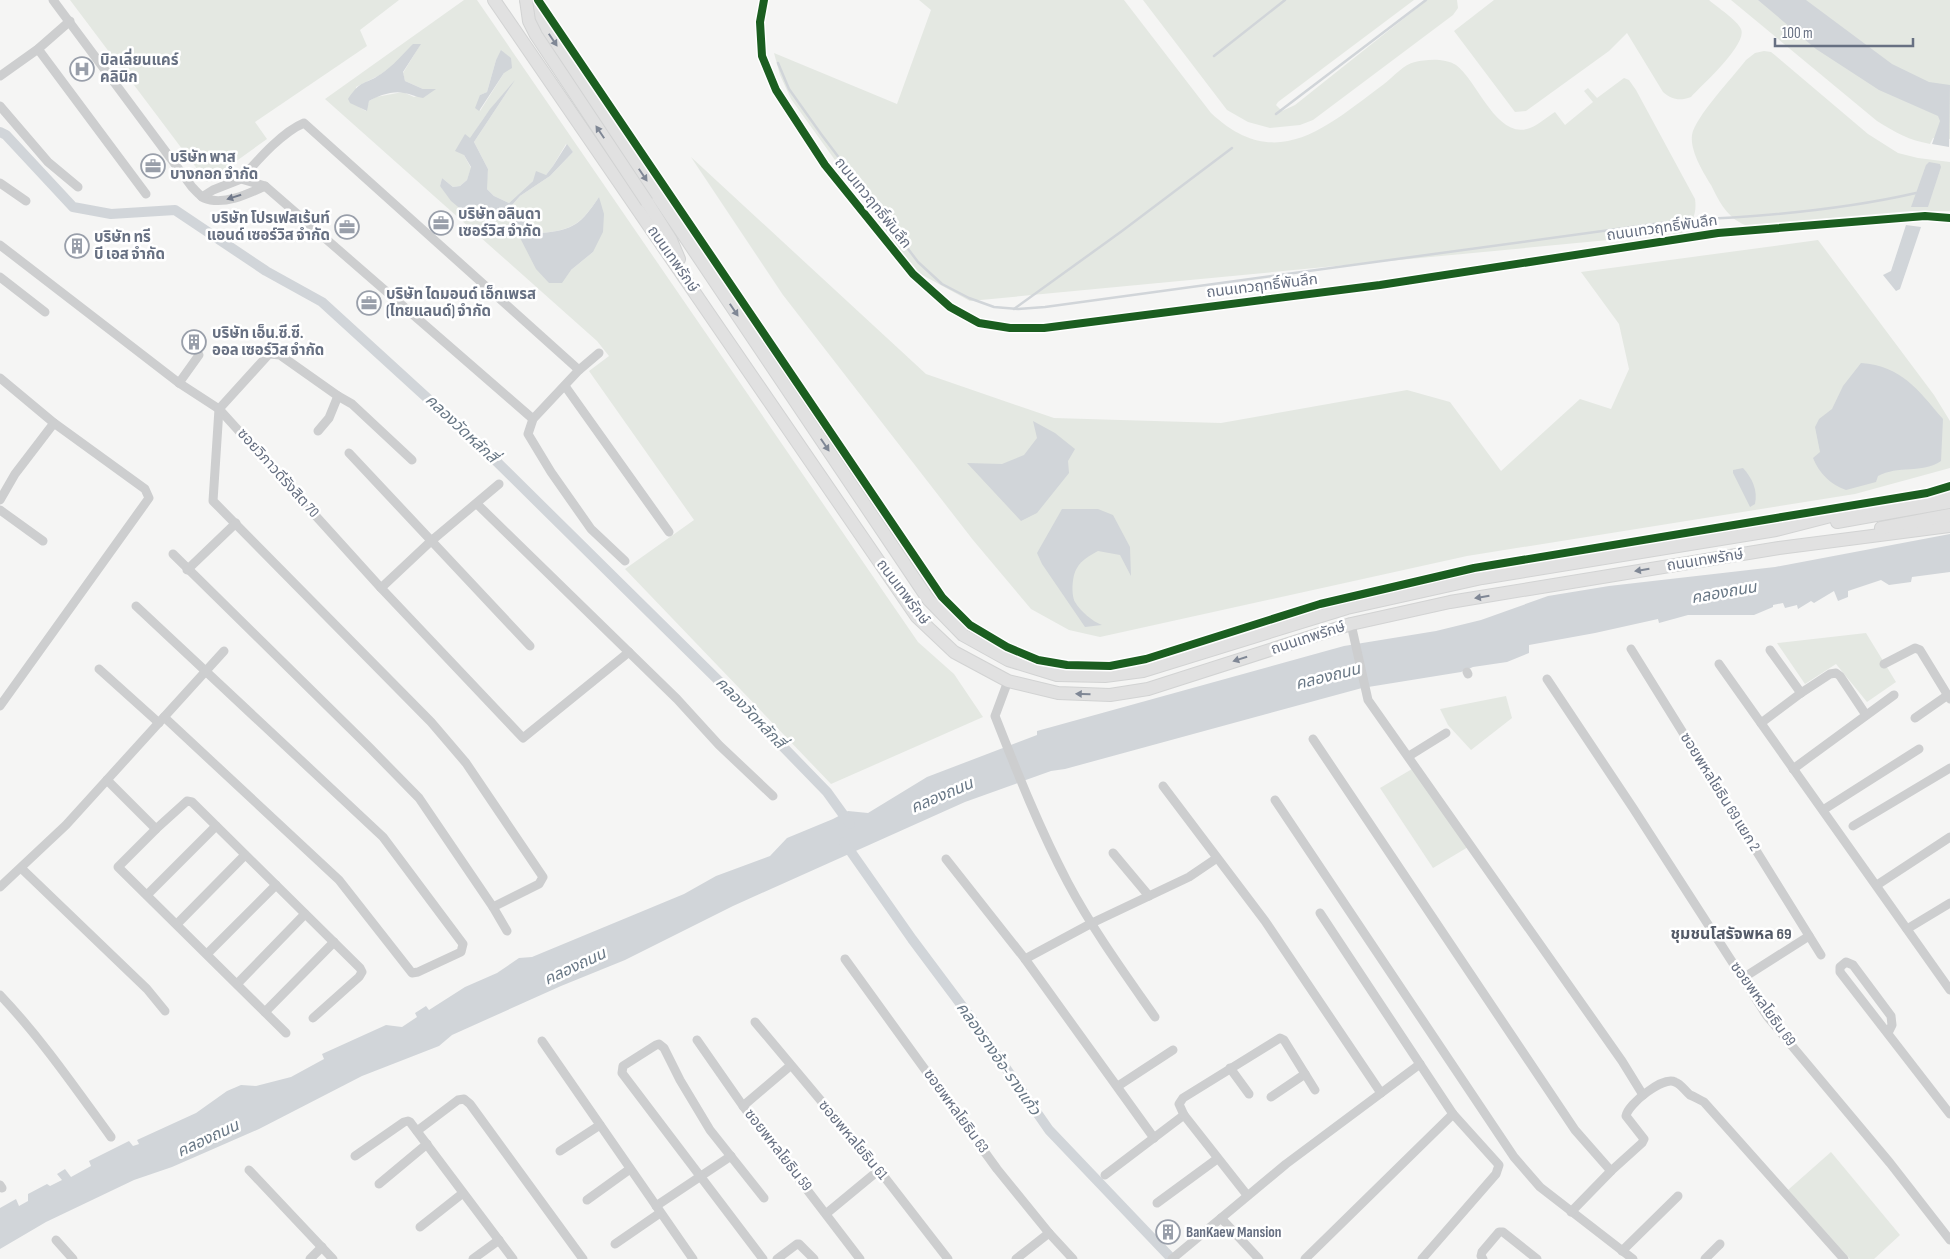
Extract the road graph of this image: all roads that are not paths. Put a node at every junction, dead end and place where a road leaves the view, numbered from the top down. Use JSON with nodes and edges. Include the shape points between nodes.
{"nodes":[{"id":1,"x":53,"y":0,"type":"edge"},
{"id":2,"x":494,"y":0,"type":"edge"},
{"id":3,"x":526,"y":0,"type":"edge"},
{"id":4,"x":764,"y":0,"type":"edge"},
{"id":5,"x":535,"y":6,"type":"edge"},
{"id":6,"x":70,"y":21,"type":"junction"},
{"id":7,"x":38,"y":49,"type":"junction"},
{"id":8,"x":0,"y":76,"type":"edge"},
{"id":9,"x":0,"y":106,"type":"edge"},
{"id":10,"x":241,"y":179,"type":"junction"},
{"id":11,"x":0,"y":183,"type":"edge"},
{"id":12,"x":265,"y":186,"type":"junction"},
{"id":13,"x":78,"y":187,"type":"dead end"},
{"id":14,"x":146,"y":194,"type":"dead end"},
{"id":15,"x":202,"y":197,"type":"junction"},
{"id":16,"x":26,"y":201,"type":"dead end"},
{"id":17,"x":1950,"y":218,"type":"edge"},
{"id":18,"x":0,"y":245,"type":"edge"},
{"id":19,"x":0,"y":277,"type":"edge"},
{"id":20,"x":689,"y":282,"type":"junction"},
{"id":21,"x":45,"y":312,"type":"dead end"},
{"id":22,"x":599,"y":353,"type":"dead end"},
{"id":23,"x":199,"y":355,"type":"dead end"},
{"id":24,"x":579,"y":370,"type":"junction"},
{"id":25,"x":0,"y":378,"type":"edge"},
{"id":26,"x":179,"y":383,"type":"junction"},
{"id":27,"x":565,"y":386,"type":"junction"},
{"id":28,"x":338,"y":396,"type":"junction"},
{"id":29,"x":219,"y":409,"type":"junction"},
{"id":30,"x":533,"y":420,"type":"junction"},
{"id":31,"x":54,"y":423,"type":"junction"},
{"id":32,"x":318,"y":431,"type":"dead end"},
{"id":33,"x":349,"y":453,"type":"dead end"},
{"id":34,"x":412,"y":460,"type":"dead end"},
{"id":35,"x":499,"y":484,"type":"dead end"},
{"id":36,"x":1950,"y":493,"type":"edge"},
{"id":37,"x":0,"y":500,"type":"edge"},
{"id":38,"x":1950,"y":502,"type":"edge"},
{"id":39,"x":477,"y":504,"type":"junction"},
{"id":40,"x":0,"y":510,"type":"edge"},
{"id":41,"x":1950,"y":515,"type":"edge"},
{"id":42,"x":236,"y":523,"type":"junction"},
{"id":43,"x":1861,"y":525,"type":"junction"},
{"id":44,"x":1950,"y":526,"type":"edge"},
{"id":45,"x":1776,"y":530,"type":"junction"},
{"id":46,"x":669,"y":532,"type":"dead end"},
{"id":47,"x":43,"y":541,"type":"dead end"},
{"id":48,"x":430,"y":542,"type":"junction"},
{"id":49,"x":1779,"y":548,"type":"junction"},
{"id":50,"x":173,"y":554,"type":"dead end"},
{"id":51,"x":625,"y":561,"type":"dead end"},
{"id":52,"x":187,"y":570,"type":"junction"},
{"id":53,"x":382,"y":588,"type":"junction"},
{"id":54,"x":136,"y":606,"type":"dead end"},
{"id":55,"x":1351,"y":624,"type":"junction"},
{"id":56,"x":530,"y":646,"type":"dead end"},
{"id":57,"x":1631,"y":649,"type":"dead end"},
{"id":58,"x":1770,"y":650,"type":"dead end"},
{"id":59,"x":224,"y":651,"type":"dead end"},
{"id":60,"x":629,"y":652,"type":"junction"},
{"id":61,"x":1719,"y":664,"type":"dead end"},
{"id":62,"x":1884,"y":664,"type":"dead end"},
{"id":63,"x":99,"y":669,"type":"dead end"},
{"id":64,"x":206,"y":671,"type":"junction"},
{"id":65,"x":1547,"y":679,"type":"dead end"},
{"id":66,"x":1008,"y":681,"type":"junction"},
{"id":67,"x":1801,"y":693,"type":"junction"},
{"id":68,"x":1894,"y":695,"type":"dead end"},
{"id":69,"x":1949,"y":697,"type":"edge"},
{"id":70,"x":0,"y":706,"type":"edge"},
{"id":71,"x":1866,"y":715,"type":"junction"},
{"id":72,"x":1914,"y":718,"type":"dead end"},
{"id":73,"x":162,"y":720,"type":"junction"},
{"id":74,"x":1761,"y":724,"type":"junction"},
{"id":75,"x":1446,"y":733,"type":"dead end"},
{"id":76,"x":1313,"y":739,"type":"dead end"},
{"id":77,"x":1919,"y":749,"type":"dead end"},
{"id":78,"x":1409,"y":756,"type":"junction"},
{"id":79,"x":1950,"y":768,"type":"edge"},
{"id":80,"x":1793,"y":769,"type":"junction"},
{"id":81,"x":107,"y":780,"type":"junction"},
{"id":82,"x":1162,"y":786,"type":"dead end"},
{"id":83,"x":773,"y":796,"type":"dead end"},
{"id":84,"x":1275,"y":800,"type":"dead end"},
{"id":85,"x":1823,"y":810,"type":"junction"},
{"id":86,"x":216,"y":826,"type":"junction"},
{"id":87,"x":1853,"y":826,"type":"dead end"},
{"id":88,"x":156,"y":829,"type":"junction"},
{"id":89,"x":1950,"y":837,"type":"edge"},
{"id":90,"x":1113,"y":853,"type":"dead end"},
{"id":91,"x":245,"y":855,"type":"junction"},
{"id":92,"x":1217,"y":858,"type":"junction"},
{"id":93,"x":946,"y":859,"type":"dead end"},
{"id":94,"x":21,"y":868,"type":"junction"},
{"id":95,"x":276,"y":885,"type":"junction"},
{"id":96,"x":1877,"y":885,"type":"junction"},
{"id":97,"x":0,"y":887,"type":"edge"},
{"id":98,"x":147,"y":895,"type":"junction"},
{"id":99,"x":1149,"y":896,"type":"junction"},
{"id":100,"x":1950,"y":903,"type":"edge"},
{"id":101,"x":493,"y":908,"type":"junction"},
{"id":102,"x":306,"y":914,"type":"junction"},
{"id":103,"x":1320,"y":914,"type":"dead end"},
{"id":104,"x":1092,"y":923,"type":"junction"},
{"id":105,"x":177,"y":924,"type":"junction"},
{"id":106,"x":1907,"y":928,"type":"junction"},
{"id":107,"x":507,"y":931,"type":"dead end"},
{"id":108,"x":1809,"y":936,"type":"junction"},
{"id":109,"x":334,"y":942,"type":"junction"},
{"id":110,"x":207,"y":954,"type":"junction"},
{"id":111,"x":1821,"y":955,"type":"dead end"},
{"id":112,"x":845,"y":959,"type":"dead end"},
{"id":113,"x":1025,"y":959,"type":"junction"},
{"id":114,"x":1743,"y":978,"type":"junction"},
{"id":115,"x":237,"y":984,"type":"junction"},
{"id":116,"x":1949,"y":987,"type":"edge"},
{"id":117,"x":0,"y":995,"type":"edge"},
{"id":118,"x":165,"y":1011,"type":"dead end"},
{"id":119,"x":265,"y":1012,"type":"junction"},
{"id":120,"x":1155,"y":1017,"type":"dead end"},
{"id":121,"x":313,"y":1018,"type":"dead end"},
{"id":122,"x":756,"y":1022,"type":"dead end"},
{"id":123,"x":1888,"y":1033,"type":"junction"},
{"id":124,"x":286,"y":1034,"type":"dead end"},
{"id":125,"x":697,"y":1040,"type":"dead end"},
{"id":126,"x":542,"y":1041,"type":"dead end"},
{"id":127,"x":1173,"y":1050,"type":"dead end"},
{"id":128,"x":1420,"y":1064,"type":"junction"},
{"id":129,"x":790,"y":1066,"type":"junction"},
{"id":130,"x":1230,"y":1068,"type":"junction"},
{"id":131,"x":1304,"y":1074,"type":"junction"},
{"id":132,"x":1118,"y":1086,"type":"junction"},
{"id":133,"x":1315,"y":1090,"type":"dead end"},
{"id":134,"x":1381,"y":1093,"type":"junction"},
{"id":135,"x":1248,"y":1094,"type":"dead end"},
{"id":136,"x":1643,"y":1094,"type":"junction"},
{"id":137,"x":1270,"y":1097,"type":"dead end"},
{"id":138,"x":743,"y":1106,"type":"junction"},
{"id":139,"x":1453,"y":1114,"type":"junction"},
{"id":140,"x":1950,"y":1114,"type":"edge"},
{"id":141,"x":1184,"y":1116,"type":"junction"},
{"id":142,"x":600,"y":1125,"type":"junction"},
{"id":143,"x":417,"y":1131,"type":"junction"},
{"id":144,"x":111,"y":1137,"type":"dead end"},
{"id":145,"x":1154,"y":1138,"type":"junction"},
{"id":146,"x":427,"y":1144,"type":"junction"},
{"id":147,"x":560,"y":1151,"type":"dead end"},
{"id":148,"x":355,"y":1156,"type":"dead end"},
{"id":149,"x":731,"y":1156,"type":"junction"},
{"id":150,"x":1217,"y":1159,"type":"junction"},
{"id":151,"x":630,"y":1169,"type":"junction"},
{"id":152,"x":249,"y":1170,"type":"dead end"},
{"id":153,"x":879,"y":1170,"type":"junction"},
{"id":154,"x":1611,"y":1171,"type":"junction"},
{"id":155,"x":1105,"y":1175,"type":"dead end"},
{"id":156,"x":700,"y":1177,"type":"junction"},
{"id":157,"x":379,"y":1184,"type":"dead end"},
{"id":158,"x":463,"y":1193,"type":"junction"},
{"id":159,"x":1247,"y":1196,"type":"junction"},
{"id":160,"x":1678,"y":1196,"type":"dead end"},
{"id":161,"x":764,"y":1198,"type":"dead end"},
{"id":162,"x":587,"y":1200,"type":"dead end"},
{"id":163,"x":1157,"y":1203,"type":"dead end"},
{"id":164,"x":658,"y":1209,"type":"junction"},
{"id":165,"x":1571,"y":1212,"type":"junction"},
{"id":166,"x":827,"y":1213,"type":"junction"},
{"id":167,"x":1222,"y":1218,"type":"junction"},
{"id":168,"x":420,"y":1227,"type":"dead end"},
{"id":169,"x":1048,"y":1233,"type":"junction"},
{"id":170,"x":56,"y":1240,"type":"dead end"},
{"id":171,"x":499,"y":1240,"type":"junction"},
{"id":172,"x":1950,"y":1240,"type":"edge"},
{"id":173,"x":616,"y":1244,"type":"dead end"},
{"id":174,"x":1720,"y":1244,"type":"dead end"},
{"id":175,"x":322,"y":1247,"type":"junction"},
{"id":176,"x":1622,"y":1251,"type":"junction"},
{"id":177,"x":689,"y":1257,"type":"edge"},
{"id":178,"x":1175,"y":1257,"type":"edge"},
{"id":179,"x":859,"y":1258,"type":"edge"},
{"id":180,"x":73,"y":1259,"type":"edge"},
{"id":181,"x":310,"y":1259,"type":"edge"},
{"id":182,"x":333,"y":1259,"type":"edge"},
{"id":183,"x":473,"y":1259,"type":"edge"},
{"id":184,"x":513,"y":1259,"type":"edge"},
{"id":185,"x":583,"y":1259,"type":"edge"},
{"id":186,"x":762,"y":1259,"type":"edge"},
{"id":187,"x":777,"y":1259,"type":"edge"},
{"id":188,"x":814,"y":1259,"type":"edge"},
{"id":189,"x":948,"y":1259,"type":"edge"},
{"id":190,"x":1016,"y":1259,"type":"edge"},
{"id":191,"x":1073,"y":1259,"type":"edge"},
{"id":192,"x":1259,"y":1259,"type":"edge"},
{"id":193,"x":1305,"y":1259,"type":"edge"},
{"id":194,"x":1422,"y":1259,"type":"edge"},
{"id":195,"x":1483,"y":1259,"type":"edge"},
{"id":196,"x":1537,"y":1259,"type":"edge"},
{"id":197,"x":1633,"y":1259,"type":"edge"},
{"id":198,"x":1705,"y":1259,"type":"edge"},
{"id":199,"x":1844,"y":1259,"type":"edge"}],
"edges":[{"from":1,"to":6,"type":"street"},
{"from":2,"to":20,"type":"main road","name":"ถนนเทพรักษ์"},
{"from":3,"to":5,"type":"main road","name":"ถนนเทพรักษ์"},
{"from":20,"to":3,"type":"main road","one_way":true,"bridge":true,"via":[[671,240],[536,34],[529,21]]},
{"from":4,"to":17,"type":"street","name":"ถนนเทวฤทธิ์พันลึก","via":[[760,22],[762,56],[776,90],[825,165],[913,274],[950,307],[979,323],[1010,328],[1044,328],[1380,285],[1718,233],[1925,216]]},
{"from":5,"to":45,"type":"main road","name":"ถนนเทพรักษ์","one_way":true,"via":[[928,599],[963,634],[1008,660],[1057,675],[1105,676],[1143,671],[1347,608],[1482,578]]},
{"from":6,"to":7,"type":"street"},
{"from":6,"to":15,"type":"street"},
{"from":7,"to":8,"type":"street"},
{"from":7,"to":14,"type":"street"},
{"from":9,"to":13,"type":"street","via":[[48,162]]},
{"from":10,"to":12,"type":"street"},
{"from":10,"to":15,"type":"street"},
{"from":10,"to":24,"type":"street","via":[[262,155],[304,123]]},
{"from":11,"to":16,"type":"street"},
{"from":12,"to":15,"type":"street","one_way":true,"via":[[227,200]]},
{"from":12,"to":30,"type":"street"},
{"from":18,"to":26,"type":"street","name":"ซอยวิภาวดีรังสิต 70"},
{"from":19,"to":21,"type":"street"},
{"from":20,"to":66,"type":"main road","name":"ถนนเทพรักษ์","via":[[917,616],[954,652]]},
{"from":22,"to":24,"type":"street"},
{"from":23,"to":26,"type":"street"},
{"from":24,"to":27,"type":"street"},
{"from":25,"to":31,"type":"street"},
{"from":26,"to":29,"type":"street","name":"ซอยวิภาวดีรังสิต 70"},
{"from":27,"to":30,"type":"street"},
{"from":27,"to":46,"type":"street"},
{"from":28,"to":29,"type":"street","via":[[280,356],[269,354]]},
{"from":28,"to":32,"type":"street","via":[[329,418]]},
{"from":28,"to":34,"type":"street","via":[[352,404]]},
{"from":29,"to":42,"type":"street","via":[[213,501]]},
{"from":29,"to":53,"type":"street","name":"ซอยวิภาวดีรังสิต 70"},
{"from":30,"to":51,"type":"street","via":[[529,438],[551,472],[592,529]]},
{"from":31,"to":37,"type":"street","via":[[15,474]]},
{"from":31,"to":70,"type":"street","via":[[145,489],[149,498]]},
{"from":33,"to":48,"type":"street"},
{"from":35,"to":39,"type":"street"},
{"from":36,"to":45,"type":"main road","name":"ถนนเทพรักษ์","via":[[1858,509]]},
{"from":38,"to":43,"type":"main road","name":"ถนนเทพรักษ์"},
{"from":39,"to":48,"type":"street"},
{"from":39,"to":60,"type":"street"},
{"from":40,"to":47,"type":"street"},
{"from":41,"to":43,"type":"main road","name":"ถนนเทพรักษ์"},
{"from":42,"to":52,"type":"street"},
{"from":42,"to":101,"type":"street","via":[[431,722],[466,763],[540,871],[543,877],[539,884]]},
{"from":43,"to":45,"type":"main road","name":"ถนนเทพรักษ์"},
{"from":43,"to":49,"type":"main road","name":"ถนนเทพรักษ์"},
{"from":44,"to":49,"type":"main road","name":"ถนนเทพรักษ์"},
{"from":48,"to":53,"type":"street"},
{"from":48,"to":56,"type":"street"},
{"from":49,"to":55,"type":"main road","name":"ถนนเทพรักษ์","one_way":true,"via":[[1450,602]]},
{"from":50,"to":52,"type":"street"},
{"from":52,"to":101,"type":"street","via":[[418,798]]},
{"from":53,"to":60,"type":"street","name":"ซอยวิภาวดีรังสิต 70","via":[[523,738]]},
{"from":54,"to":64,"type":"street"},
{"from":55,"to":66,"type":"main road","name":"ถนนเทพรักษ์","one_way":true,"via":[[1139,690],[1110,695],[1058,693]]},
{"from":55,"to":78,"type":"street","via":[[1368,700]]},
{"from":57,"to":108,"type":"street","name":"ซอยพหลโยธิน 69 แยก 2"},
{"from":58,"to":67,"type":"street"},
{"from":59,"to":64,"type":"street"},
{"from":60,"to":83,"type":"street"},
{"from":61,"to":74,"type":"street"},
{"from":62,"to":69,"type":"street","via":[[1915,648],[1920,650]]},
{"from":63,"to":73,"type":"street"},
{"from":64,"to":73,"type":"street"},
{"from":64,"to":73,"type":"street","via":[[383,836],[463,944],[461,952],[412,973],[339,880]]},
{"from":65,"to":114,"type":"street","name":"ซอยพหลโยธิน 69"},
{"from":66,"to":104,"type":"street","via":[[995,716],[1068,883]]},
{"from":67,"to":71,"type":"street","via":[[1836,673]]},
{"from":67,"to":74,"type":"street"},
{"from":68,"to":71,"type":"street"},
{"from":69,"to":72,"type":"street"},
{"from":71,"to":80,"type":"street"},
{"from":73,"to":81,"type":"street"},
{"from":74,"to":80,"type":"street"},
{"from":75,"to":78,"type":"street"},
{"from":76,"to":154,"type":"street","via":[[1576,1130]]},
{"from":77,"to":85,"type":"street"},
{"from":78,"to":136,"type":"street"},
{"from":79,"to":87,"type":"street"},
{"from":80,"to":85,"type":"street"},
{"from":81,"to":88,"type":"street"},
{"from":81,"to":94,"type":"street"},
{"from":82,"to":92,"type":"street"},
{"from":84,"to":165,"type":"street","via":[[1514,1157],[1540,1187]]},
{"from":85,"to":96,"type":"street"},
{"from":86,"to":88,"type":"street","via":[[188,800]]},
{"from":86,"to":91,"type":"street"},
{"from":86,"to":98,"type":"street"},
{"from":88,"to":98,"type":"street","via":[[118,867]]},
{"from":89,"to":96,"type":"street"},
{"from":90,"to":99,"type":"street"},
{"from":91,"to":95,"type":"street"},
{"from":91,"to":105,"type":"street"},
{"from":92,"to":99,"type":"street","via":[[1189,877]]},
{"from":92,"to":134,"type":"street"},
{"from":93,"to":113,"type":"street"},
{"from":94,"to":97,"type":"street"},
{"from":94,"to":118,"type":"street","via":[[147,989]]},
{"from":95,"to":102,"type":"street"},
{"from":95,"to":110,"type":"street"},
{"from":96,"to":106,"type":"street"},
{"from":98,"to":105,"type":"street"},
{"from":99,"to":104,"type":"street"},
{"from":100,"to":106,"type":"street"},
{"from":101,"to":107,"type":"street"},
{"from":102,"to":109,"type":"street"},
{"from":102,"to":115,"type":"street"},
{"from":103,"to":128,"type":"street"},
{"from":104,"to":113,"type":"street"},
{"from":104,"to":120,"type":"street"},
{"from":105,"to":110,"type":"street"},
{"from":106,"to":116,"type":"street"},
{"from":108,"to":111,"type":"street","name":"ซอยพหลโยธิน 69 แยก 2"},
{"from":108,"to":114,"type":"street"},
{"from":109,"to":119,"type":"street"},
{"from":109,"to":121,"type":"street","via":[[362,972]]},
{"from":110,"to":115,"type":"street"},
{"from":112,"to":169,"type":"street","name":"ซอยพหลโยธิน 63"},
{"from":113,"to":132,"type":"street"},
{"from":114,"to":172,"type":"street","name":"ซอยพหลโยธิน 69","via":[[1767,1016]]},
{"from":115,"to":119,"type":"street"},
{"from":117,"to":144,"type":"street"},
{"from":119,"to":124,"type":"street"},
{"from":122,"to":129,"type":"street","name":"ซอยพหลโยธิน 61"},
{"from":123,"to":123,"type":"street","via":[[1840,972],[1840,967],[1846,962],[1852,965],[1891,1016],[1892,1025]]},
{"from":123,"to":140,"type":"street"},
{"from":125,"to":138,"type":"street","name":"ซอยพหลโยธิน 59"},
{"from":126,"to":142,"type":"street"},
{"from":127,"to":132,"type":"street"},
{"from":128,"to":134,"type":"street"},
{"from":128,"to":139,"type":"street"},
{"from":129,"to":138,"type":"street"},
{"from":129,"to":153,"type":"street","name":"ซอยพหลโยธิน 61"},
{"from":130,"to":131,"type":"street","via":[[1280,1038]]},
{"from":130,"to":135,"type":"street"},
{"from":130,"to":141,"type":"street","via":[[1183,1098],[1179,1104]]},
{"from":131,"to":133,"type":"street"},
{"from":131,"to":137,"type":"street"},
{"from":132,"to":145,"type":"street"},
{"from":134,"to":159,"type":"street"},
{"from":136,"to":154,"type":"street","via":[[1626,1116],[1644,1139]]},
{"from":136,"to":199,"type":"street","via":[[1672,1081],[1704,1102]]},
{"from":138,"to":166,"type":"street","name":"ซอยพหลโยธิน 59"},
{"from":139,"to":193,"type":"street"},
{"from":139,"to":194,"type":"street","via":[[1499,1165],[1498,1170]]},
{"from":141,"to":145,"type":"street"},
{"from":141,"to":150,"type":"street"},
{"from":142,"to":147,"type":"street"},
{"from":142,"to":151,"type":"street"},
{"from":143,"to":146,"type":"street"},
{"from":143,"to":148,"type":"street","via":[[408,1120]]},
{"from":143,"to":185,"type":"street","via":[[458,1100],[464,1099]]},
{"from":145,"to":155,"type":"street"},
{"from":146,"to":157,"type":"street"},
{"from":146,"to":158,"type":"street"},
{"from":149,"to":156,"type":"street"},
{"from":149,"to":156,"type":"street","via":[[710,1130],[664,1048],[656,1044],[623,1066],[622,1074]]},
{"from":149,"to":161,"type":"street"},
{"from":150,"to":159,"type":"street"},
{"from":150,"to":163,"type":"street"},
{"from":151,"to":162,"type":"street"},
{"from":151,"to":164,"type":"street"},
{"from":152,"to":175,"type":"street"},
{"from":153,"to":166,"type":"street"},
{"from":153,"to":189,"type":"street","name":"ซอยพหลโยธิน 61"},
{"from":154,"to":165,"type":"street"},
{"from":156,"to":164,"type":"street"},
{"from":156,"to":186,"type":"street"},
{"from":158,"to":168,"type":"street"},
{"from":158,"to":171,"type":"street"},
{"from":159,"to":167,"type":"street"},
{"from":160,"to":176,"type":"street"},
{"from":164,"to":173,"type":"street"},
{"from":164,"to":177,"type":"street"},
{"from":165,"to":176,"type":"street"},
{"from":166,"to":179,"type":"street","name":"ซอยพหลโยธิน 59"},
{"from":167,"to":178,"type":"street"},
{"from":167,"to":192,"type":"street"},
{"from":169,"to":190,"type":"street"},
{"from":169,"to":191,"type":"street","name":"ซอยพหลโยธิน 63"},
{"from":170,"to":180,"type":"street"},
{"from":171,"to":183,"type":"street"},
{"from":171,"to":184,"type":"street"},
{"from":174,"to":198,"type":"street"},
{"from":175,"to":181,"type":"street"},
{"from":175,"to":182,"type":"street"},
{"from":176,"to":197,"type":"street"},
{"from":187,"to":188,"type":"street","via":[[797,1244]]},
{"from":195,"to":196,"type":"street","via":[[1482,1252],[1499,1232],[1503,1232]]}]}
